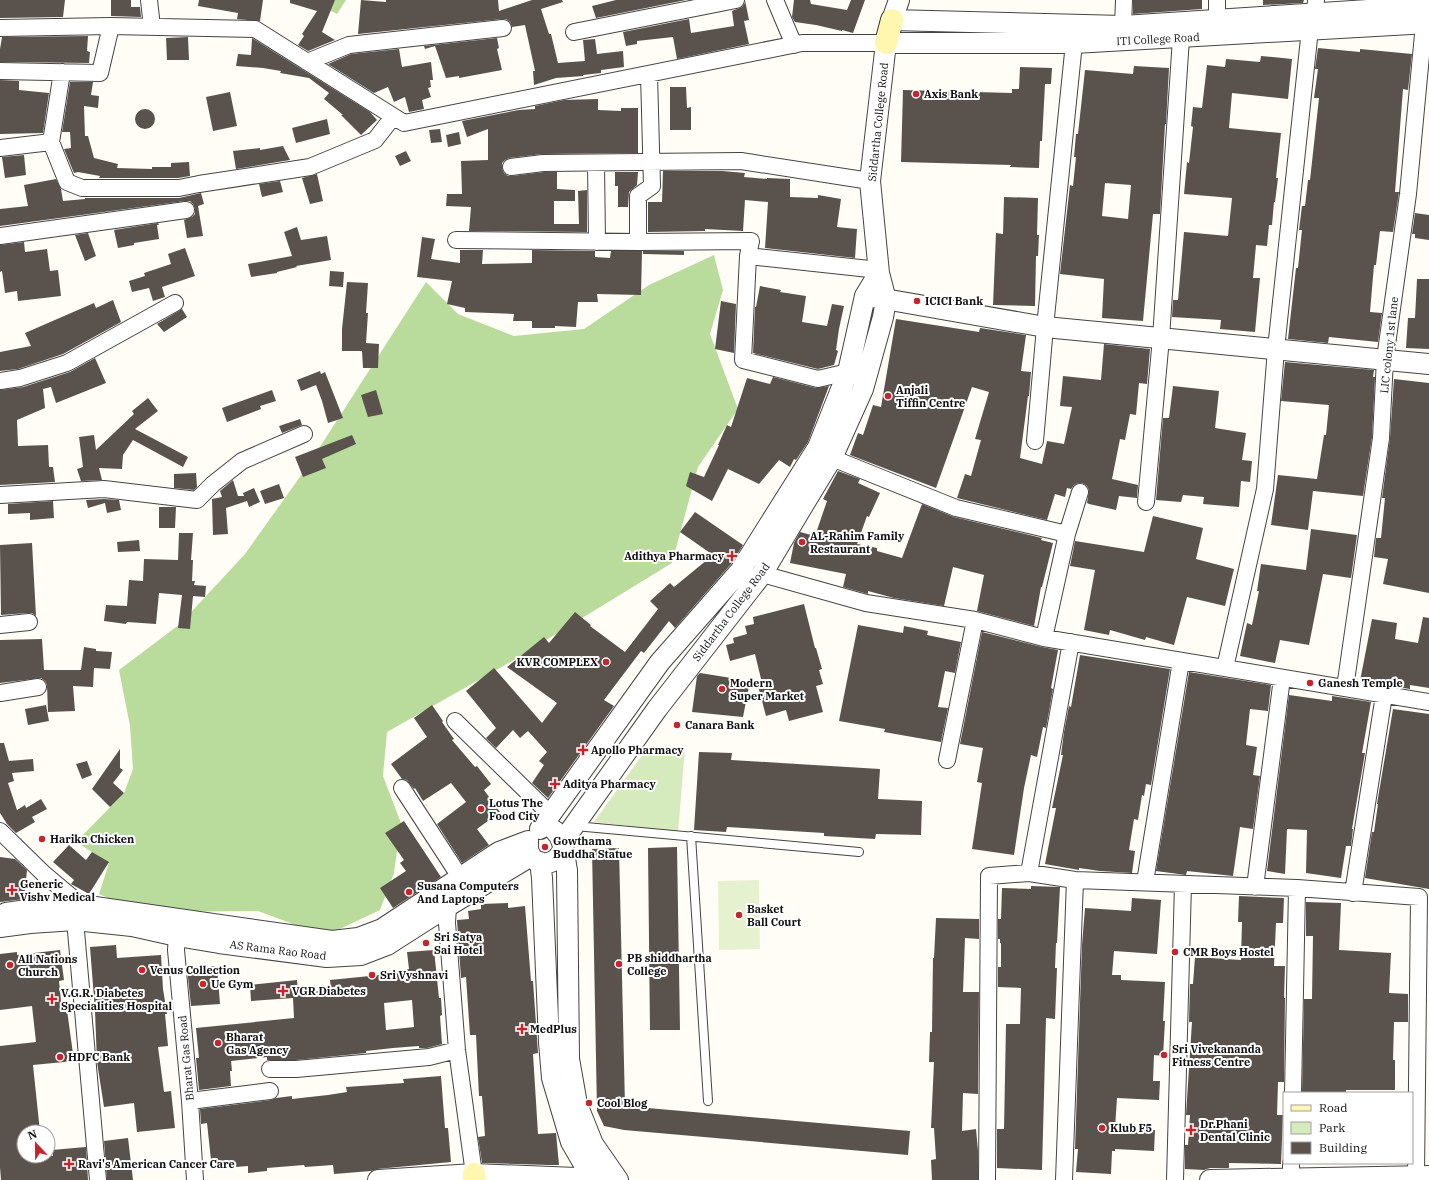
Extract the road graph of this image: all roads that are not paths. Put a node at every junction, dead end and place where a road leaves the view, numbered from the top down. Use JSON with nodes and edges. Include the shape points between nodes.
{"nodes":[{"id":1,"x":149,"y":0,"type":"edge"},
{"id":2,"x":736,"y":0,"type":"edge"},
{"id":3,"x":775,"y":0,"type":"edge"},
{"id":4,"x":1124,"y":0,"type":"edge"},
{"id":5,"x":1217,"y":0,"type":"edge"},
{"id":6,"x":895,"y":10,"type":"edge"},
{"id":7,"x":1427,"y":12,"type":"edge"},
{"id":8,"x":1314,"y":14,"type":"edge"},
{"id":9,"x":1217,"y":20,"type":"junction"},
{"id":10,"x":111,"y":26,"type":"junction"},
{"id":11,"x":1123,"y":26,"type":"junction"},
{"id":12,"x":152,"y":27,"type":"junction"},
{"id":13,"x":0,"y":28,"type":"edge"},
{"id":14,"x":503,"y":28,"type":"dead end"},
{"id":15,"x":574,"y":32,"type":"dead end"},
{"id":16,"x":1180,"y":38,"type":"junction"},
{"id":17,"x":886,"y":43,"type":"junction"},
{"id":18,"x":1074,"y":43,"type":"junction"},
{"id":19,"x":794,"y":45,"type":"junction"},
{"id":20,"x":307,"y":62,"type":"junction"},
{"id":21,"x":0,"y":71,"type":"edge"},
{"id":22,"x":62,"y":72,"type":"junction"},
{"id":23,"x":649,"y":74,"type":"junction"},
{"id":24,"x":393,"y":117,"type":"junction"},
{"id":25,"x":51,"y":142,"type":"junction"},
{"id":26,"x":0,"y":148,"type":"edge"},
{"id":27,"x":652,"y":162,"type":"junction"},
{"id":28,"x":596,"y":163,"type":"junction"},
{"id":29,"x":511,"y":167,"type":"dead end"},
{"id":30,"x":870,"y":181,"type":"junction"},
{"id":31,"x":186,"y":210,"type":"dead end"},
{"id":32,"x":0,"y":236,"type":"edge"},
{"id":33,"x":456,"y":240,"type":"dead end"},
{"id":34,"x":597,"y":242,"type":"junction"},
{"id":35,"x":638,"y":242,"type":"junction"},
{"id":36,"x":748,"y":256,"type":"junction"},
{"id":37,"x":879,"y":271,"type":"junction"},
{"id":38,"x":865,"y":296,"type":"junction"},
{"id":39,"x":886,"y":300,"type":"junction"},
{"id":40,"x":175,"y":303,"type":"dead end"},
{"id":41,"x":1045,"y":327,"type":"junction"},
{"id":42,"x":1161,"y":338,"type":"junction"},
{"id":43,"x":1276,"y":349,"type":"junction"},
{"id":44,"x":1385,"y":359,"type":"junction"},
{"id":45,"x":1429,"y":364,"type":"edge"},
{"id":46,"x":848,"y":372,"type":"junction"},
{"id":47,"x":0,"y":381,"type":"edge"},
{"id":48,"x":304,"y":434,"type":"dead end"},
{"id":49,"x":1035,"y":441,"type":"dead end"},
{"id":50,"x":832,"y":458,"type":"junction"},
{"id":51,"x":1080,"y":492,"type":"dead end"},
{"id":52,"x":0,"y":495,"type":"edge"},
{"id":53,"x":1146,"y":502,"type":"dead end"},
{"id":54,"x":1067,"y":534,"type":"junction"},
{"id":55,"x":762,"y":574,"type":"junction"},
{"id":56,"x":975,"y":620,"type":"junction"},
{"id":57,"x":29,"y":622,"type":"dead end"},
{"id":58,"x":0,"y":625,"type":"edge"},
{"id":59,"x":1044,"y":638,"type":"junction"},
{"id":60,"x":1070,"y":642,"type":"junction"},
{"id":61,"x":1181,"y":661,"type":"junction"},
{"id":62,"x":1225,"y":668,"type":"junction"},
{"id":63,"x":1282,"y":678,"type":"junction"},
{"id":64,"x":38,"y":687,"type":"dead end"},
{"id":65,"x":1345,"y":688,"type":"junction"},
{"id":66,"x":0,"y":693,"type":"edge"},
{"id":67,"x":1384,"y":695,"type":"junction"},
{"id":68,"x":1429,"y":702,"type":"edge"},
{"id":69,"x":454,"y":721,"type":"dead end"},
{"id":70,"x":947,"y":760,"type":"dead end"},
{"id":71,"x":402,"y":788,"type":"dead end"},
{"id":72,"x":0,"y":831,"type":"edge"},
{"id":73,"x":691,"y":836,"type":"junction"},
{"id":74,"x":566,"y":839,"type":"junction"},
{"id":75,"x":538,"y":840,"type":"junction"},
{"id":76,"x":859,"y":852,"type":"dead end"},
{"id":77,"x":1029,"y":873,"type":"junction"},
{"id":78,"x":460,"y":877,"type":"junction"},
{"id":79,"x":1075,"y":880,"type":"junction"},
{"id":80,"x":1145,"y":882,"type":"junction"},
{"id":81,"x":1183,"y":884,"type":"junction"},
{"id":82,"x":1255,"y":887,"type":"junction"},
{"id":83,"x":1298,"y":888,"type":"junction"},
{"id":84,"x":1353,"y":893,"type":"junction"},
{"id":85,"x":1424,"y":897,"type":"edge"},
{"id":86,"x":448,"y":906,"type":"junction"},
{"id":87,"x":78,"y":912,"type":"junction"},
{"id":88,"x":0,"y":914,"type":"edge"},
{"id":89,"x":0,"y":927,"type":"edge"},
{"id":90,"x":177,"y":936,"type":"junction"},
{"id":91,"x":456,"y":1050,"type":"junction"},
{"id":92,"x":270,"y":1069,"type":"dead end"},
{"id":93,"x":270,"y":1091,"type":"dead end"},
{"id":94,"x":1293,"y":1092,"type":"edge"},
{"id":95,"x":190,"y":1101,"type":"junction"},
{"id":96,"x":708,"y":1101,"type":"dead end"},
{"id":97,"x":1291,"y":1174,"type":"edge"},
{"id":98,"x":1422,"y":1176,"type":"edge"},
{"id":99,"x":474,"y":1177,"type":"edge"},
{"id":100,"x":593,"y":1179,"type":"edge"},
{"id":101,"x":98,"y":1180,"type":"edge"},
{"id":102,"x":195,"y":1180,"type":"edge"},
{"id":103,"x":378,"y":1180,"type":"edge"},
{"id":104,"x":622,"y":1180,"type":"edge"},
{"id":105,"x":987,"y":1180,"type":"edge"},
{"id":106,"x":1064,"y":1180,"type":"edge"},
{"id":107,"x":1175,"y":1180,"type":"edge"},
{"id":108,"x":1210,"y":1180,"type":"edge"}],
"edges":[{"from":1,"to":12,"type":"street"},
{"from":2,"to":15,"type":"street"},
{"from":3,"to":19,"type":"street"},
{"from":4,"to":11,"type":"street"},
{"from":5,"to":9,"type":"street"},
{"from":6,"to":11,"type":"street","name":"ITI College Road"},
{"from":6,"to":17,"type":"main road"},
{"from":7,"to":8,"type":"street","name":"ITI College Road"},
{"from":7,"to":44,"type":"street","name":"LIC colony 1st lane","via":[[1408,194]]},
{"from":8,"to":9,"type":"street","name":"ITI College Road"},
{"from":8,"to":16,"type":"street","name":"ITI College Road"},
{"from":8,"to":43,"type":"street"},
{"from":9,"to":11,"type":"street","name":"ITI College Road"},
{"from":10,"to":12,"type":"street"},
{"from":10,"to":13,"type":"street"},
{"from":10,"to":22,"type":"street","via":[[100,73]]},
{"from":12,"to":20,"type":"street","via":[[256,29]]},
{"from":14,"to":20,"type":"street","via":[[349,45]]},
{"from":16,"to":18,"type":"street","name":"ITI College Road"},
{"from":16,"to":42,"type":"street"},
{"from":17,"to":18,"type":"street","name":"ITI College Road"},
{"from":17,"to":19,"type":"street"},
{"from":17,"to":30,"type":"street","name":"Siddartha College Road"},
{"from":18,"to":41,"type":"street"},
{"from":19,"to":23,"type":"street"},
{"from":20,"to":24,"type":"street"},
{"from":21,"to":22,"type":"street"},
{"from":22,"to":25,"type":"street"},
{"from":23,"to":24,"type":"street","via":[[404,123]]},
{"from":23,"to":27,"type":"street"},
{"from":24,"to":25,"type":"street","via":[[375,140],[310,167],[179,188],[82,188],[67,182]]},
{"from":25,"to":26,"type":"street"},
{"from":27,"to":28,"type":"street"},
{"from":27,"to":30,"type":"street","via":[[741,161]]},
{"from":27,"to":35,"type":"street","via":[[652,186],[638,196]]},
{"from":28,"to":29,"type":"street","via":[[543,163]]},
{"from":28,"to":34,"type":"street"},
{"from":30,"to":37,"type":"street","name":"Siddartha College Road"},
{"from":31,"to":32,"type":"street"},
{"from":33,"to":34,"type":"street"},
{"from":34,"to":35,"type":"street"},
{"from":35,"to":36,"type":"street","via":[[751,241]]},
{"from":36,"to":37,"type":"street"},
{"from":36,"to":46,"type":"street","via":[[743,360],[818,379]]},
{"from":37,"to":38,"type":"street","name":"Siddartha College Road"},
{"from":37,"to":39,"type":"street","name":"Siddartha College Road"},
{"from":38,"to":39,"type":"street"},
{"from":38,"to":46,"type":"street","name":"Siddartha College Road"},
{"from":39,"to":41,"type":"street"},
{"from":39,"to":50,"type":"street","name":"Siddartha College Road","via":[[863,389]]},
{"from":40,"to":47,"type":"street","via":[[67,363],[20,378]]},
{"from":41,"to":42,"type":"street"},
{"from":41,"to":49,"type":"street"},
{"from":42,"to":43,"type":"street"},
{"from":42,"to":53,"type":"street"},
{"from":43,"to":44,"type":"street"},
{"from":43,"to":62,"type":"street","via":[[1265,489]]},
{"from":44,"to":45,"type":"street"},
{"from":44,"to":65,"type":"street","name":"LIC colony 1st lane","via":[[1381,438]]},
{"from":46,"to":75,"type":"street","name":"Siddartha College Road","via":[[818,447],[740,571],[660,662]]},
{"from":48,"to":52,"type":"street","via":[[242,461],[197,500],[104,489]]},
{"from":50,"to":54,"type":"street","via":[[956,508]]},
{"from":50,"to":55,"type":"street","name":"Siddartha College Road"},
{"from":51,"to":54,"type":"street"},
{"from":54,"to":59,"type":"street"},
{"from":55,"to":56,"type":"street","via":[[866,602]]},
{"from":55,"to":74,"type":"street","name":"Siddartha College Road","via":[[657,709]]},
{"from":56,"to":59,"type":"street"},
{"from":56,"to":70,"type":"street"},
{"from":57,"to":58,"type":"street"},
{"from":59,"to":60,"type":"street"},
{"from":60,"to":61,"type":"street"},
{"from":60,"to":77,"type":"street"},
{"from":61,"to":62,"type":"street"},
{"from":61,"to":80,"type":"street"},
{"from":62,"to":63,"type":"street"},
{"from":63,"to":65,"type":"street"},
{"from":63,"to":82,"type":"street"},
{"from":64,"to":66,"type":"street"},
{"from":65,"to":67,"type":"street"},
{"from":67,"to":68,"type":"street"},
{"from":67,"to":84,"type":"street"},
{"from":69,"to":75,"type":"street"},
{"from":71,"to":78,"type":"street"},
{"from":72,"to":87,"type":"street"},
{"from":73,"to":74,"type":"lane"},
{"from":73,"to":76,"type":"lane"},
{"from":73,"to":96,"type":"lane"},
{"from":74,"to":75,"type":"street","via":[[546,828]]},
{"from":74,"to":75,"type":"street","name":"Siddartha College Road","via":[[561,854],[550,863]]},
{"from":74,"to":104,"type":"street","via":[[569,1059],[577,1104],[594,1144]]},
{"from":75,"to":78,"type":"street","name":"AS Rama Rao Road","via":[[499,852]]},
{"from":75,"to":86,"type":"street","name":"AS Rama Rao Road"},
{"from":75,"to":100,"type":"street","via":[[552,1078],[571,1142]]},
{"from":77,"to":79,"type":"street"},
{"from":77,"to":105,"type":"street","via":[[989,876]]},
{"from":78,"to":87,"type":"street","name":"AS Rama Rao Road","via":[[382,929],[358,938],[332,941]]},
{"from":79,"to":80,"type":"street"},
{"from":79,"to":106,"type":"street"},
{"from":80,"to":81,"type":"street"},
{"from":81,"to":82,"type":"street"},
{"from":81,"to":107,"type":"street"},
{"from":82,"to":83,"type":"street"},
{"from":83,"to":84,"type":"street"},
{"from":83,"to":94,"type":"street"},
{"from":84,"to":85,"type":"street"},
{"from":85,"to":98,"type":"street"},
{"from":86,"to":90,"type":"street","name":"AS Rama Rao Road","via":[[387,945],[361,955],[326,958]]},
{"from":86,"to":91,"type":"street"},
{"from":87,"to":88,"type":"street","name":"AS Rama Rao Road","via":[[62,904]]},
{"from":87,"to":89,"type":"street","name":"AS Rama Rao Road"},
{"from":87,"to":90,"type":"street","name":"AS Rama Rao Road"},
{"from":87,"to":101,"type":"street"},
{"from":90,"to":95,"type":"street","name":"Bharat Gas Road","via":[[176,950]]},
{"from":91,"to":92,"type":"street","via":[[429,1057]]},
{"from":91,"to":99,"type":"street"},
{"from":93,"to":95,"type":"street"},
{"from":95,"to":102,"type":"street","name":"Bharat Gas Road"},
{"from":97,"to":98,"type":"street"},
{"from":97,"to":108,"type":"street"},
{"from":99,"to":100,"type":"street"},
{"from":99,"to":103,"type":"street"},
{"from":100,"to":104,"type":"street"}]}
